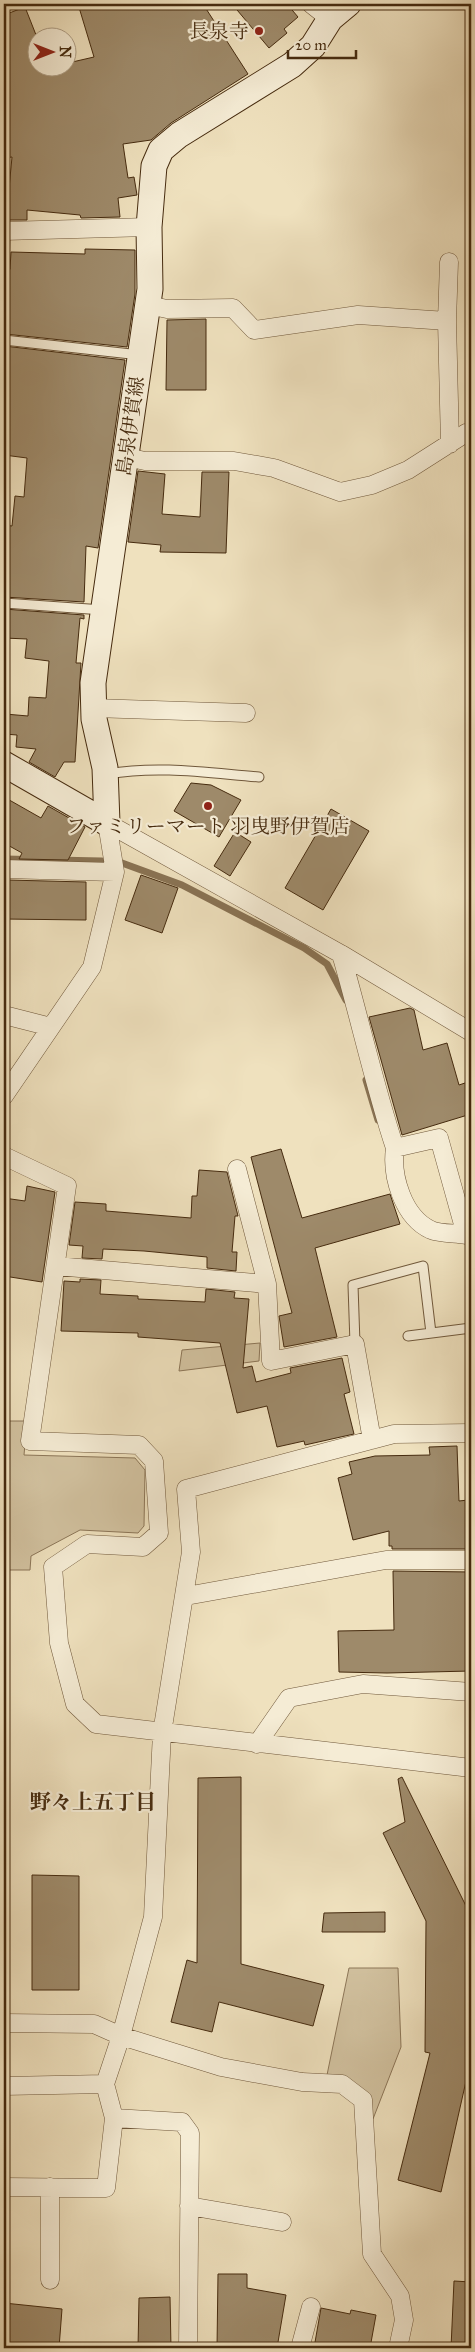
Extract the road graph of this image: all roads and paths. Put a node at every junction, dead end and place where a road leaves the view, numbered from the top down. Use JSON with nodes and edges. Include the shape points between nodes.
{"nodes":[{"id":1,"x":330,"y":9,"type":"edge"},
{"id":2,"x":150,"y":227,"type":"junction"},
{"id":3,"x":4,"y":231,"type":"edge"},
{"id":4,"x":449,"y":262,"type":"dead end"},
{"id":5,"x":4,"y":269,"type":"edge"},
{"id":6,"x":148,"y":304,"type":"junction"},
{"id":7,"x":447,"y":321,"type":"junction"},
{"id":8,"x":4,"y":340,"type":"edge"},
{"id":9,"x":140,"y":355,"type":"junction"},
{"id":10,"x":471,"y":433,"type":"edge"},
{"id":11,"x":450,"y":444,"type":"junction"},
{"id":12,"x":126,"y":457,"type":"junction"},
{"id":13,"x":4,"y":603,"type":"edge"},
{"id":14,"x":103,"y":610,"type":"junction"},
{"id":15,"x":93,"y":708,"type":"junction"},
{"id":16,"x":246,"y":713,"type":"dead end"},
{"id":17,"x":4,"y":764,"type":"edge"},
{"id":18,"x":105,"y":774,"type":"junction"},
{"id":19,"x":259,"y":777,"type":"dead end"},
{"id":20,"x":107,"y":823,"type":"junction"},
{"id":21,"x":4,"y":869,"type":"edge"},
{"id":22,"x":115,"y":872,"type":"junction"},
{"id":23,"x":341,"y":954,"type":"junction"},
{"id":24,"x":4,"y":1015,"type":"edge"},
{"id":25,"x":51,"y":1027,"type":"junction"},
{"id":26,"x":471,"y":1032,"type":"edge"},
{"id":27,"x":4,"y":1096,"type":"edge"},
{"id":28,"x":395,"y":1148,"type":"junction"},
{"id":29,"x":4,"y":1156,"type":"edge"},
{"id":30,"x":238,"y":1169,"type":"dead end"},
{"id":31,"x":56,"y":1266,"type":"junction"},
{"id":32,"x":267,"y":1284,"type":"junction"},
{"id":33,"x":471,"y":1328,"type":"edge"},
{"id":34,"x":431,"y":1333,"type":"junction"},
{"id":35,"x":408,"y":1336,"type":"dead end"},
{"id":36,"x":355,"y":1344,"type":"junction"},
{"id":37,"x":471,"y":1433,"type":"edge"},
{"id":38,"x":372,"y":1440,"type":"junction"},
{"id":39,"x":471,"y":1560,"type":"edge"},
{"id":40,"x":186,"y":1596,"type":"junction"},
{"id":41,"x":471,"y":1692,"type":"edge"},
{"id":42,"x":162,"y":1733,"type":"junction"},
{"id":43,"x":257,"y":1744,"type":"junction"},
{"id":44,"x":471,"y":1768,"type":"edge"},
{"id":45,"x":4,"y":2023,"type":"edge"},
{"id":46,"x":122,"y":2036,"type":"junction"},
{"id":47,"x":105,"y":2084,"type":"junction"},
{"id":48,"x":4,"y":2086,"type":"edge"},
{"id":49,"x":114,"y":2118,"type":"junction"},
{"id":50,"x":4,"y":2187,"type":"edge"},
{"id":51,"x":50,"y":2187,"type":"junction"},
{"id":52,"x":190,"y":2206,"type":"junction"},
{"id":53,"x":282,"y":2222,"type":"dead end"},
{"id":54,"x":50,"y":2280,"type":"dead end"},
{"id":55,"x":312,"y":2307,"type":"dead end"},
{"id":56,"x":188,"y":2348,"type":"edge"},
{"id":57,"x":300,"y":2348,"type":"edge"},
{"id":58,"x":398,"y":2348,"type":"edge"}],
"edges":[{"from":1,"to":2,"type":"main road","name":"島泉伊賀線","via":[[313,46],[292,65],[178,135],[161,150],[154,166]]},
{"from":2,"to":3,"type":"street"},
{"from":2,"to":6,"type":"main road","name":"島泉伊賀線"},
{"from":3,"to":5,"type":"lane"},
{"from":4,"to":7,"type":"street"},
{"from":6,"to":7,"type":"street","via":[[167,309],[232,308],[254,330],[358,315]]},
{"from":6,"to":9,"type":"main road","name":"島泉伊賀線"},
{"from":7,"to":11,"type":"street"},
{"from":8,"to":9,"type":"lane"},
{"from":9,"to":12,"type":"main road","name":"島泉伊賀線"},
{"from":10,"to":11,"type":"street"},
{"from":11,"to":12,"type":"street","via":[[408,470],[340,492],[274,468],[234,461],[145,461]]},
{"from":12,"to":14,"type":"main road","name":"島泉伊賀線"},
{"from":13,"to":14,"type":"lane"},
{"from":14,"to":15,"type":"main road","name":"島泉伊賀線","via":[[93,683]]},
{"from":15,"to":16,"type":"street"},
{"from":15,"to":18,"type":"main road","name":"島泉伊賀線"},
{"from":17,"to":20,"type":"main road"},
{"from":18,"to":19,"type":"lane","via":[[154,769]]},
{"from":18,"to":20,"type":"main road","name":"島泉伊賀線"},
{"from":20,"to":22,"type":"street"},
{"from":20,"to":23,"type":"street"},
{"from":21,"to":22,"type":"street"},
{"from":22,"to":25,"type":"street","via":[[92,967]]},
{"from":23,"to":26,"type":"street"},
{"from":23,"to":28,"type":"street"},
{"from":24,"to":25,"type":"street"},
{"from":25,"to":27,"type":"street"},
{"from":28,"to":28,"type":"street","via":[[393,1164],[401,1196],[416,1220],[432,1230],[466,1235],[439,1138]]},
{"from":29,"to":31,"type":"street","via":[[68,1186]]},
{"from":30,"to":32,"type":"street"},
{"from":31,"to":32,"type":"street"},
{"from":31,"to":42,"type":"street","via":[[30,1441],[139,1446],[154,1461],[159,1533],[143,1547],[87,1544],[54,1567],[59,1643],[75,1704],[96,1724]]},
{"from":32,"to":36,"type":"street","via":[[271,1361]]},
{"from":33,"to":34,"type":"lane"},
{"from":34,"to":35,"type":"lane"},
{"from":34,"to":36,"type":"lane","via":[[423,1266],[353,1284]]},
{"from":36,"to":38,"type":"street"},
{"from":37,"to":38,"type":"street","via":[[394,1434]]},
{"from":38,"to":40,"type":"street","via":[[186,1489],[191,1552]]},
{"from":39,"to":40,"type":"street","via":[[386,1560]]},
{"from":40,"to":42,"type":"street"},
{"from":41,"to":43,"type":"street","via":[[363,1684],[289,1698]]},
{"from":42,"to":43,"type":"street"},
{"from":42,"to":46,"type":"street","via":[[153,1917]]},
{"from":43,"to":44,"type":"street"},
{"from":45,"to":46,"type":"street","via":[[94,2024]]},
{"from":46,"to":47,"type":"street"},
{"from":46,"to":58,"type":"street","via":[[221,2067],[302,2082],[342,2084],[363,2100],[372,2254],[400,2296],[404,2320]]},
{"from":47,"to":48,"type":"street"},
{"from":47,"to":49,"type":"street"},
{"from":49,"to":51,"type":"street","via":[[106,2188]]},
{"from":49,"to":52,"type":"street","via":[[182,2122],[190,2133]]},
{"from":50,"to":51,"type":"street"},
{"from":51,"to":54,"type":"street"},
{"from":52,"to":53,"type":"street"},
{"from":52,"to":56,"type":"street"},
{"from":55,"to":57,"type":"street"}]}
